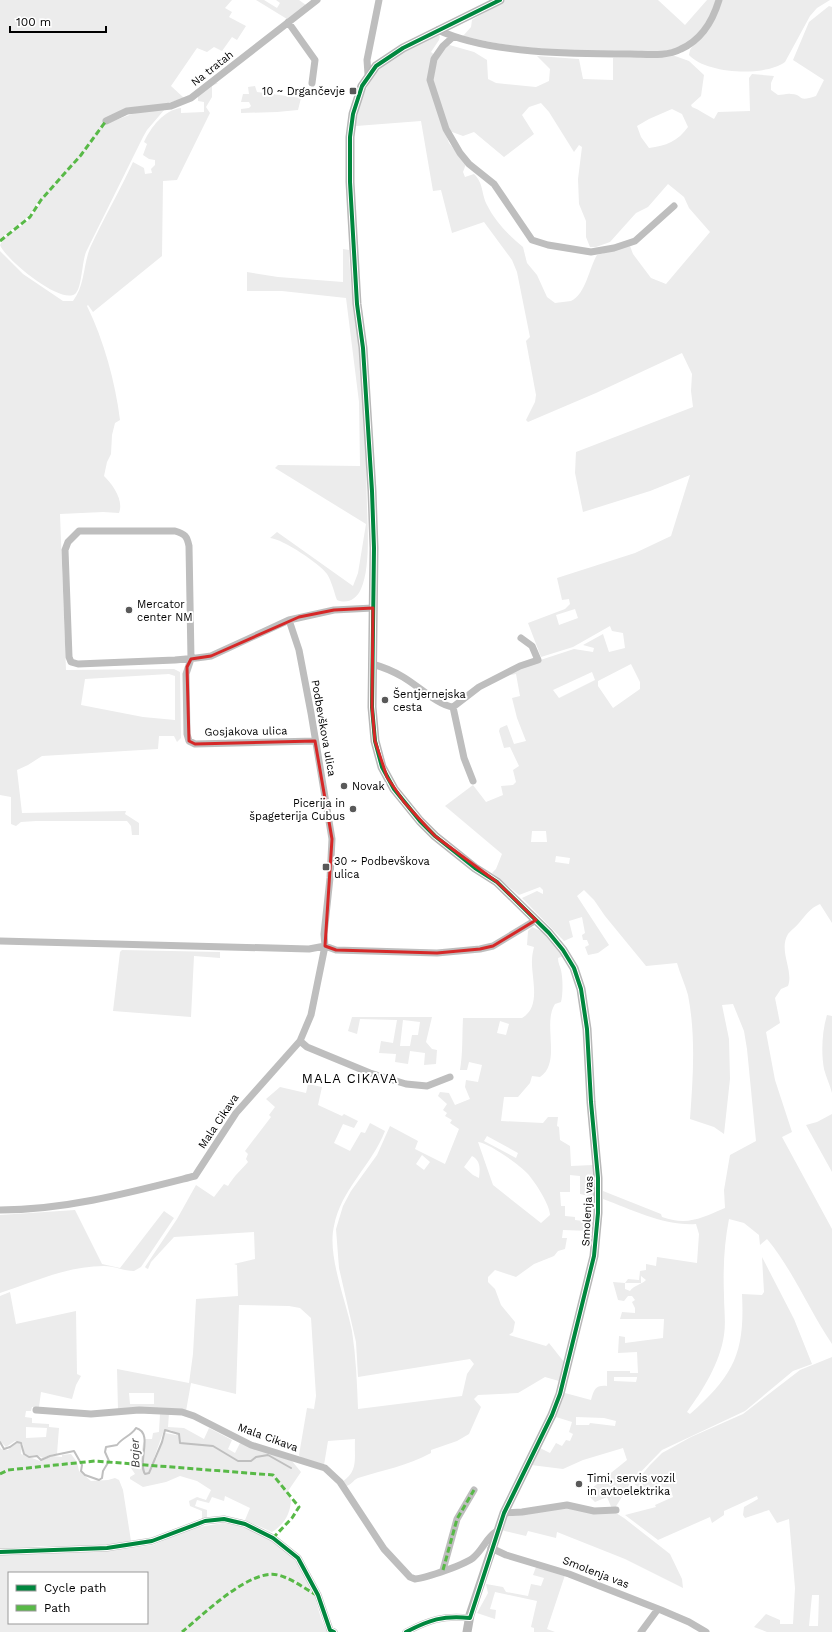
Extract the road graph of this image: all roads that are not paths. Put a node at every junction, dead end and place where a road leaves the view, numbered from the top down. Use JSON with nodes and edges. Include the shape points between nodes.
{"nodes":[{"id":1,"x":317,"y":0,"type":"edge"},
{"id":2,"x":379,"y":0,"type":"edge"},
{"id":3,"x":500,"y":0,"type":"edge"},
{"id":4,"x":719,"y":0,"type":"edge"},
{"id":5,"x":288,"y":22,"type":"junction"},
{"id":6,"x":438,"y":30,"type":"junction"},
{"id":7,"x":453,"y":37,"type":"junction"},
{"id":8,"x":368,"y":74,"type":"junction"},
{"id":9,"x":312,"y":83,"type":"dead end"},
{"id":10,"x":106,"y":122,"type":"dead end"},
{"id":11,"x":674,"y":206,"type":"dead end"},
{"id":12,"x":373,"y":608,"type":"junction"},
{"id":13,"x":289,"y":620,"type":"junction"},
{"id":14,"x":521,"y":638,"type":"dead end"},
{"id":15,"x":191,"y":659,"type":"junction"},
{"id":16,"x":372,"y":664,"type":"junction"},
{"id":17,"x":453,"y":707,"type":"junction"},
{"id":18,"x":315,"y":741,"type":"junction"},
{"id":19,"x":473,"y":781,"type":"dead end"},
{"id":20,"x":536,"y":920,"type":"junction"},
{"id":21,"x":0,"y":941,"type":"edge"},
{"id":22,"x":325,"y":946,"type":"junction"},
{"id":23,"x":300,"y":1040,"type":"junction"},
{"id":24,"x":450,"y":1077,"type":"dead end"},
{"id":25,"x":0,"y":1210,"type":"edge"},
{"id":26,"x":36,"y":1410,"type":"dead end"},
{"id":27,"x":474,"y":1490,"type":"dead end"},
{"id":28,"x":616,"y":1510,"type":"dead end"},
{"id":29,"x":504,"y":1513,"type":"junction"},
{"id":30,"x":497,"y":1531,"type":"junction"},
{"id":31,"x":491,"y":1548,"type":"junction"},
{"id":32,"x":0,"y":1552,"type":"edge"},
{"id":33,"x":400,"y":1565,"type":"joint"},
{"id":34,"x":444,"y":1570,"type":"junction"},
{"id":35,"x":658,"y":1609,"type":"junction"},
{"id":36,"x":470,"y":1618,"type":"junction"},
{"id":37,"x":334,"y":1632,"type":"edge"},
{"id":38,"x":406,"y":1632,"type":"edge"},
{"id":39,"x":467,"y":1632,"type":"edge"},
{"id":40,"x":641,"y":1632,"type":"edge"},
{"id":41,"x":706,"y":1632,"type":"edge"}],
"edges":[{"from":1,"to":5,"type":"street","name":"Na tratah"},
{"from":2,"to":8,"type":"street","via":[[367,60]]},
{"from":3,"to":6,"type":"main road"},
{"from":4,"to":7,"type":"street","via":[[711,20],[698,37],[688,46],[671,53],[651,55],[551,52]]},
{"from":5,"to":9,"type":"street","via":[[315,60]]},
{"from":5,"to":10,"type":"street","name":"Na tratah","via":[[191,98],[171,106],[127,111]]},
{"from":6,"to":7,"type":"street"},
{"from":6,"to":8,"type":"main road","via":[[397,52]]},
{"from":7,"to":11,"type":"street","via":[[434,59],[430,80],[446,129],[469,164],[494,184],[532,240],[591,252],[614,248],[635,241]]},
{"from":8,"to":12,"type":"main road","via":[[355,105],[350,138],[350,182],[357,304],[363,348],[371,460]]},
{"from":12,"to":13,"type":"street","via":[[334,610]]},
{"from":12,"to":16,"type":"main road"},
{"from":13,"to":15,"type":"street","via":[[220,653]]},
{"from":13,"to":18,"type":"street","name":"Podbevškova ulica","via":[[299,650]]},
{"from":14,"to":17,"type":"street","via":[[532,646],[538,660],[520,666],[479,687]]},
{"from":15,"to":15,"type":"street","via":[[189,546],[188,538],[184,534],[175,531],[79,532],[68,542],[65,550],[71,662],[78,664]]},
{"from":15,"to":18,"type":"street","name":"Gosjakova ulica","via":[[186,674],[189,741],[195,744]]},
{"from":16,"to":17,"type":"street","via":[[404,677],[445,705]]},
{"from":16,"to":20,"type":"main road","via":[[375,741],[382,767],[394,789],[435,836],[497,882]]},
{"from":17,"to":19,"type":"street","via":[[464,758]]},
{"from":18,"to":22,"type":"street","name":"Podbevškova ulica","via":[[332,839]]},
{"from":20,"to":22,"type":"street","via":[[493,946],[480,949],[437,953],[336,950]]},
{"from":20,"to":29,"type":"main road","name":"Smolenja vas","via":[[563,950],[574,968],[584,1004],[598,1178],[598,1213],[594,1256],[560,1394]]},
{"from":21,"to":22,"type":"street","via":[[309,949]]},
{"from":22,"to":23,"type":"street","name":"Mala Cikava","via":[[311,1015]]},
{"from":23,"to":24,"type":"street","via":[[307,1047],[386,1079],[427,1086]]},
{"from":23,"to":25,"type":"street","name":"Mala Cikava","via":[[236,1113],[196,1176],[120,1195],[32,1210]]},
{"from":26,"to":33,"type":"street","name":"Mala Cikava","via":[[91,1414],[139,1410],[182,1412],[250,1445],[325,1468],[340,1482],[381,1545]]},
{"from":27,"to":34,"type":"street","via":[[457,1519]]},
{"from":28,"to":29,"type":"street","via":[[588,1510],[567,1505]]},
{"from":29,"to":30,"type":"main road","name":"Smolenja vas"},
{"from":30,"to":31,"type":"main road","name":"Smolenja vas"},
{"from":30,"to":34,"type":"street","name":"Smolenja vas","via":[[487,1538],[474,1557]]},
{"from":31,"to":35,"type":"street","name":"Smolenja vas","via":[[569,1574]]},
{"from":31,"to":36,"type":"main road"},
{"from":32,"to":37,"type":"street","via":[[107,1548],[152,1541],[205,1521],[224,1519],[245,1524],[273,1538],[298,1558],[318,1595],[330,1630]]},
{"from":33,"to":34,"type":"street","name":"Smolenja vas","via":[[415,1579]]},
{"from":35,"to":40,"type":"street"},
{"from":35,"to":41,"type":"street","name":"Smolenja vas"},
{"from":36,"to":38,"type":"street","via":[[444,1617]]},
{"from":36,"to":39,"type":"main road"}]}
